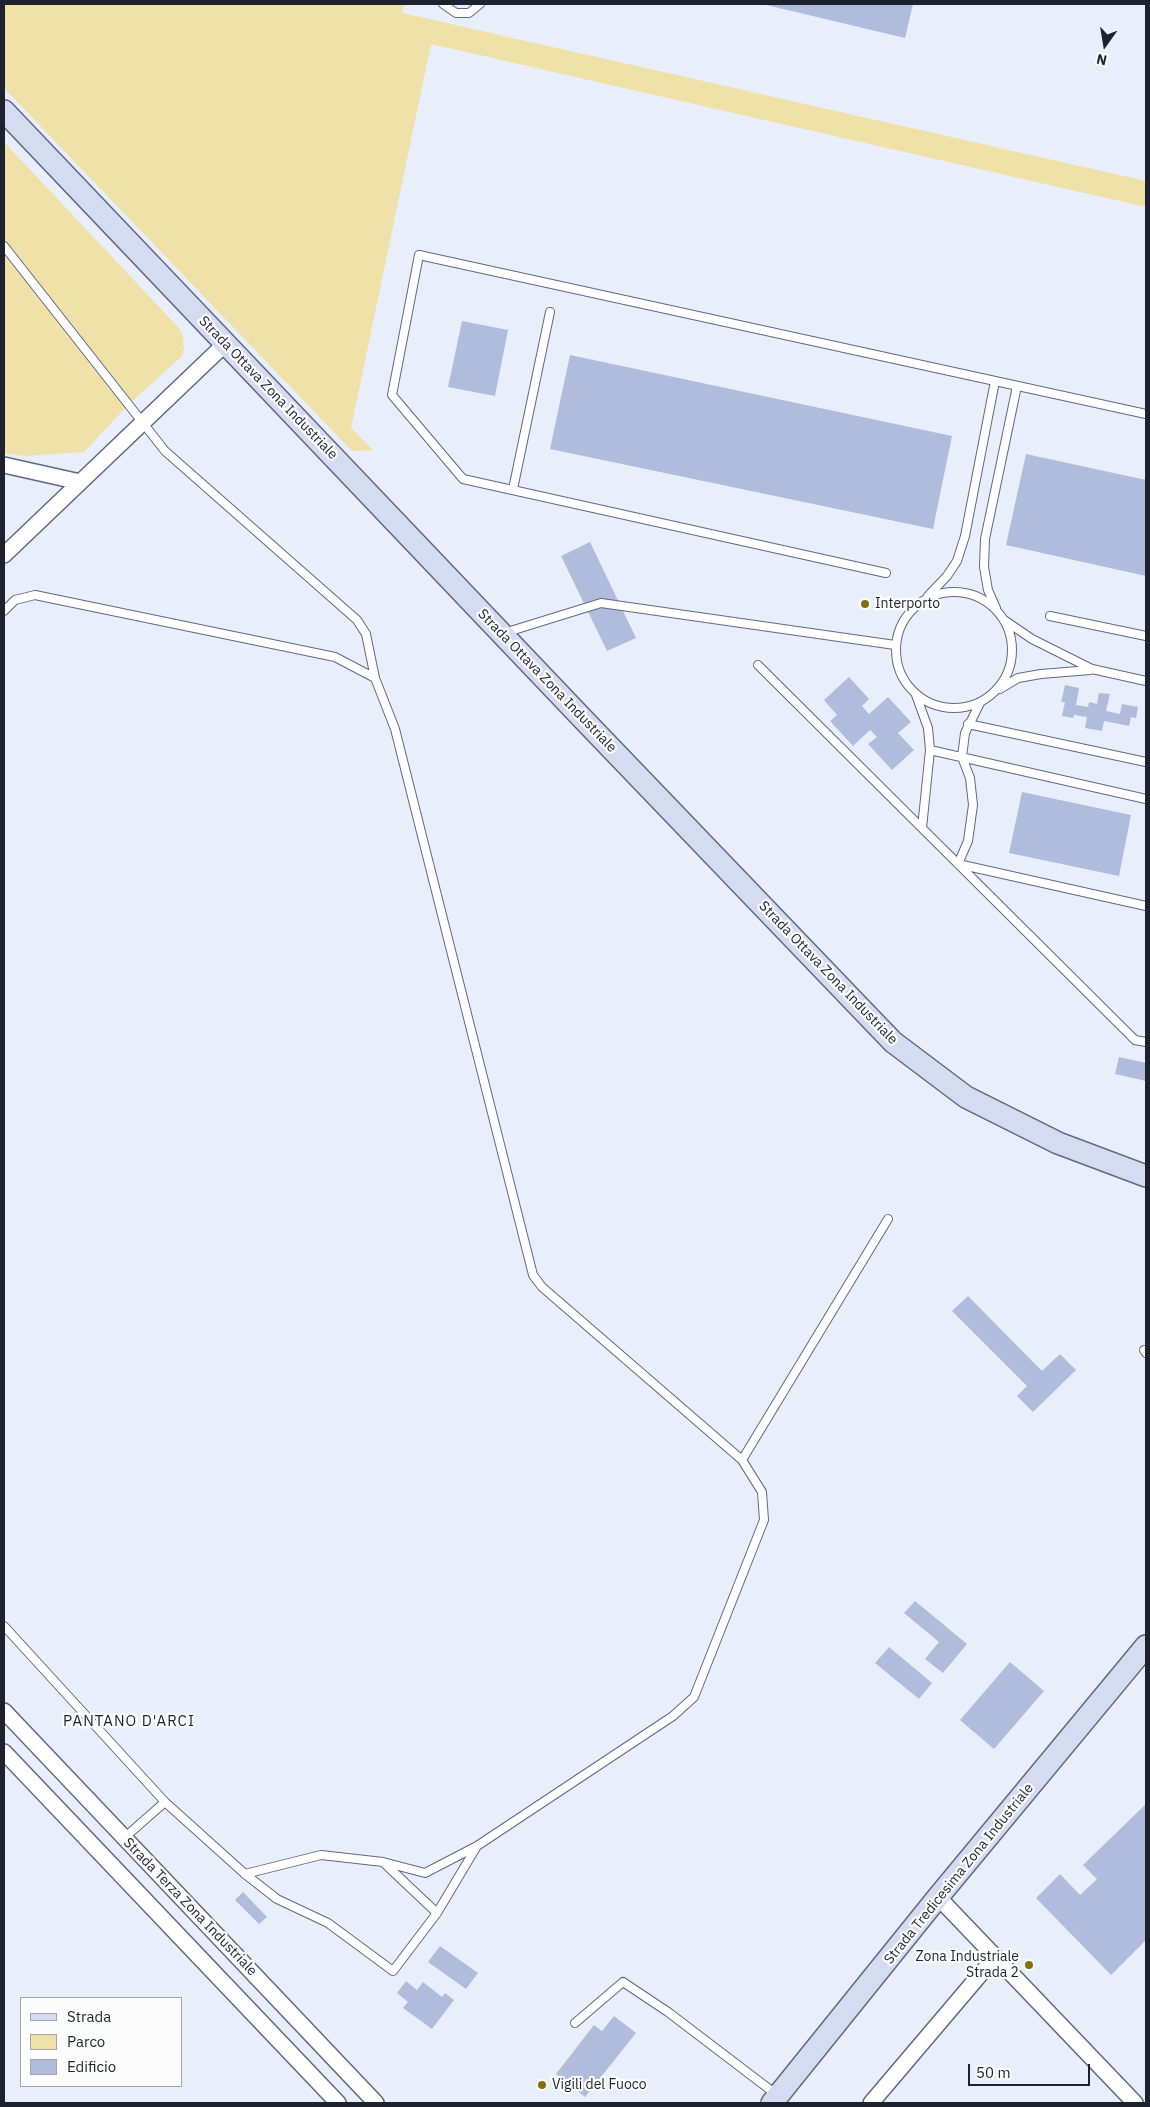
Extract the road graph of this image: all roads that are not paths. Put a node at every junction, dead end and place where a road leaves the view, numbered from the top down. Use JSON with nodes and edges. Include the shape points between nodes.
{"nodes":[{"id":1,"x":443,"y":4,"type":"edge"},
{"id":2,"x":480,"y":4,"type":"edge"},
{"id":3,"x":4,"y":111,"type":"edge"},
{"id":4,"x":4,"y":246,"type":"edge"},
{"id":5,"x":550,"y":312,"type":"dead end"},
{"id":6,"x":225,"y":344,"type":"junction"},
{"id":7,"x":995,"y":381,"type":"junction"},
{"id":8,"x":1018,"y":386,"type":"junction"},
{"id":9,"x":1146,"y":414,"type":"edge"},
{"id":10,"x":143,"y":422,"type":"junction"},
{"id":11,"x":4,"y":465,"type":"edge"},
{"id":12,"x":80,"y":482,"type":"junction"},
{"id":13,"x":513,"y":489,"type":"junction"},
{"id":14,"x":4,"y":555,"type":"edge"},
{"id":15,"x":886,"y":573,"type":"dead end"},
{"id":16,"x":926,"y":598,"type":"junction"},
{"id":17,"x":997,"y":610,"type":"junction"},
{"id":18,"x":4,"y":611,"type":"edge"},
{"id":19,"x":1050,"y":616,"type":"dead end"},
{"id":20,"x":1004,"y":620,"type":"junction"},
{"id":21,"x":502,"y":634,"type":"junction"},
{"id":22,"x":1146,"y":636,"type":"edge"},
{"id":23,"x":895,"y":646,"type":"junction"},
{"id":24,"x":758,"y":665,"type":"dead end"},
{"id":25,"x":1092,"y":669,"type":"junction"},
{"id":26,"x":375,"y":678,"type":"junction"},
{"id":27,"x":1146,"y":681,"type":"edge"},
{"id":28,"x":995,"y":692,"type":"junction"},
{"id":29,"x":916,"y":694,"type":"junction"},
{"id":30,"x":980,"y":703,"type":"junction"},
{"id":31,"x":968,"y":724,"type":"junction"},
{"id":32,"x":930,"y":750,"type":"junction"},
{"id":33,"x":962,"y":757,"type":"junction"},
{"id":34,"x":1146,"y":762,"type":"edge"},
{"id":35,"x":1146,"y":799,"type":"edge"},
{"id":36,"x":922,"y":828,"type":"junction"},
{"id":37,"x":958,"y":864,"type":"junction"},
{"id":38,"x":1146,"y":906,"type":"edge"},
{"id":39,"x":1146,"y":1042,"type":"edge"},
{"id":40,"x":1146,"y":1176,"type":"edge"},
{"id":41,"x":888,"y":1219,"type":"dead end"},
{"id":42,"x":742,"y":1460,"type":"junction"},
{"id":43,"x":4,"y":1626,"type":"edge"},
{"id":44,"x":1146,"y":1646,"type":"edge"},
{"id":45,"x":4,"y":1711,"type":"edge"},
{"id":46,"x":4,"y":1752,"type":"edge"},
{"id":47,"x":165,"y":1802,"type":"junction"},
{"id":48,"x":124,"y":1838,"type":"junction"},
{"id":49,"x":477,"y":1846,"type":"junction"},
{"id":50,"x":146,"y":1860,"type":"junction"},
{"id":51,"x":383,"y":1862,"type":"junction"},
{"id":52,"x":245,"y":1874,"type":"junction"},
{"id":53,"x":125,"y":1879,"type":"junction"},
{"id":54,"x":938,"y":1897,"type":"junction"},
{"id":55,"x":437,"y":1913,"type":"junction"},
{"id":56,"x":995,"y":1957,"type":"junction"},
{"id":57,"x":575,"y":2023,"type":"dead end"},
{"id":58,"x":775,"y":2100,"type":"edge"},
{"id":59,"x":338,"y":2103,"type":"edge"},
{"id":60,"x":376,"y":2103,"type":"edge"},
{"id":61,"x":871,"y":2103,"type":"edge"},
{"id":62,"x":1134,"y":2103,"type":"edge"}],
"edges":[{"from":1,"to":2,"type":"lane","via":[[456,13],[469,13]]},
{"from":3,"to":6,"type":"main road","name":"Strada Ottava Zona Industriale"},
{"from":4,"to":10,"type":"lane"},
{"from":5,"to":13,"type":"lane"},
{"from":6,"to":10,"type":"street"},
{"from":6,"to":21,"type":"main road","name":"Strada Ottava Zona Industriale"},
{"from":7,"to":8,"type":"lane"},
{"from":7,"to":13,"type":"lane","via":[[419,255],[392,395],[463,479]]},
{"from":7,"to":16,"type":"lane","via":[[965,536],[957,560]]},
{"from":8,"to":9,"type":"lane"},
{"from":8,"to":17,"type":"lane","via":[[985,539],[984,567],[988,590]]},
{"from":10,"to":12,"type":"street"},
{"from":10,"to":26,"type":"lane","via":[[165,451],[357,620],[366,634]]},
{"from":11,"to":12,"type":"street"},
{"from":12,"to":14,"type":"street"},
{"from":13,"to":15,"type":"lane"},
{"from":16,"to":17,"type":"lane","via":[[944,592],[964,592],[982,598]]},
{"from":16,"to":23,"type":"lane","via":[[905,618]]},
{"from":17,"to":20,"type":"lane"},
{"from":18,"to":26,"type":"lane","via":[[15,600],[34,595],[335,656]]},
{"from":19,"to":22,"type":"lane"},
{"from":20,"to":25,"type":"lane","via":[[1032,639]]},
{"from":20,"to":28,"type":"lane","via":[[1011,634],[1013,650],[1005,680]]},
{"from":21,"to":23,"type":"lane","via":[[601,603]]},
{"from":21,"to":40,"type":"main road","name":"Strada Ottava Zona Industriale","via":[[894,1042],[966,1097],[1058,1144]]},
{"from":23,"to":29,"type":"lane","via":[[896,664],[904,682]]},
{"from":24,"to":36,"type":"lane"},
{"from":25,"to":27,"type":"lane"},
{"from":25,"to":28,"type":"lane","via":[[1018,678]]},
{"from":26,"to":42,"type":"lane","via":[[395,729],[533,1274],[542,1287]]},
{"from":28,"to":30,"type":"lane"},
{"from":29,"to":30,"type":"lane","via":[[930,704],[947,708],[964,708]]},
{"from":29,"to":32,"type":"lane","via":[[928,728]]},
{"from":30,"to":31,"type":"lane"},
{"from":31,"to":33,"type":"lane"},
{"from":31,"to":34,"type":"lane"},
{"from":32,"to":33,"type":"lane"},
{"from":32,"to":36,"type":"lane"},
{"from":33,"to":35,"type":"lane"},
{"from":33,"to":37,"type":"lane","via":[[970,778],[973,805],[968,841]]},
{"from":36,"to":37,"type":"lane"},
{"from":37,"to":38,"type":"lane"},
{"from":37,"to":39,"type":"lane","via":[[1135,1040]]},
{"from":41,"to":42,"type":"lane"},
{"from":42,"to":49,"type":"lane","via":[[762,1492],[764,1520],[694,1697],[673,1716]]},
{"from":43,"to":47,"type":"lane"},
{"from":44,"to":54,"type":"main road","name":"Strada Tredicesima Zona Industriale"},
{"from":45,"to":48,"type":"street","name":"Strada Terza Zona Industriale"},
{"from":46,"to":53,"type":"street","name":"Strada Terza Zona Industriale"},
{"from":47,"to":48,"type":"lane"},
{"from":47,"to":52,"type":"lane"},
{"from":48,"to":50,"type":"street","name":"Strada Terza Zona Industriale"},
{"from":49,"to":51,"type":"lane","via":[[425,1873]]},
{"from":49,"to":55,"type":"lane"},
{"from":50,"to":53,"type":"street"},
{"from":50,"to":60,"type":"street","name":"Strada Terza Zona Industriale"},
{"from":51,"to":52,"type":"lane","via":[[321,1855]]},
{"from":51,"to":55,"type":"lane"},
{"from":52,"to":55,"type":"lane","via":[[277,1899],[328,1923],[394,1971]]},
{"from":53,"to":59,"type":"street","name":"Strada Terza Zona Industriale"},
{"from":54,"to":56,"type":"street"},
{"from":54,"to":58,"type":"main road","name":"Strada Tredicesima Zona Industriale"},
{"from":56,"to":61,"type":"street"},
{"from":56,"to":62,"type":"street"},
{"from":57,"to":58,"type":"lane","via":[[623,1982],[668,2012]]}]}
